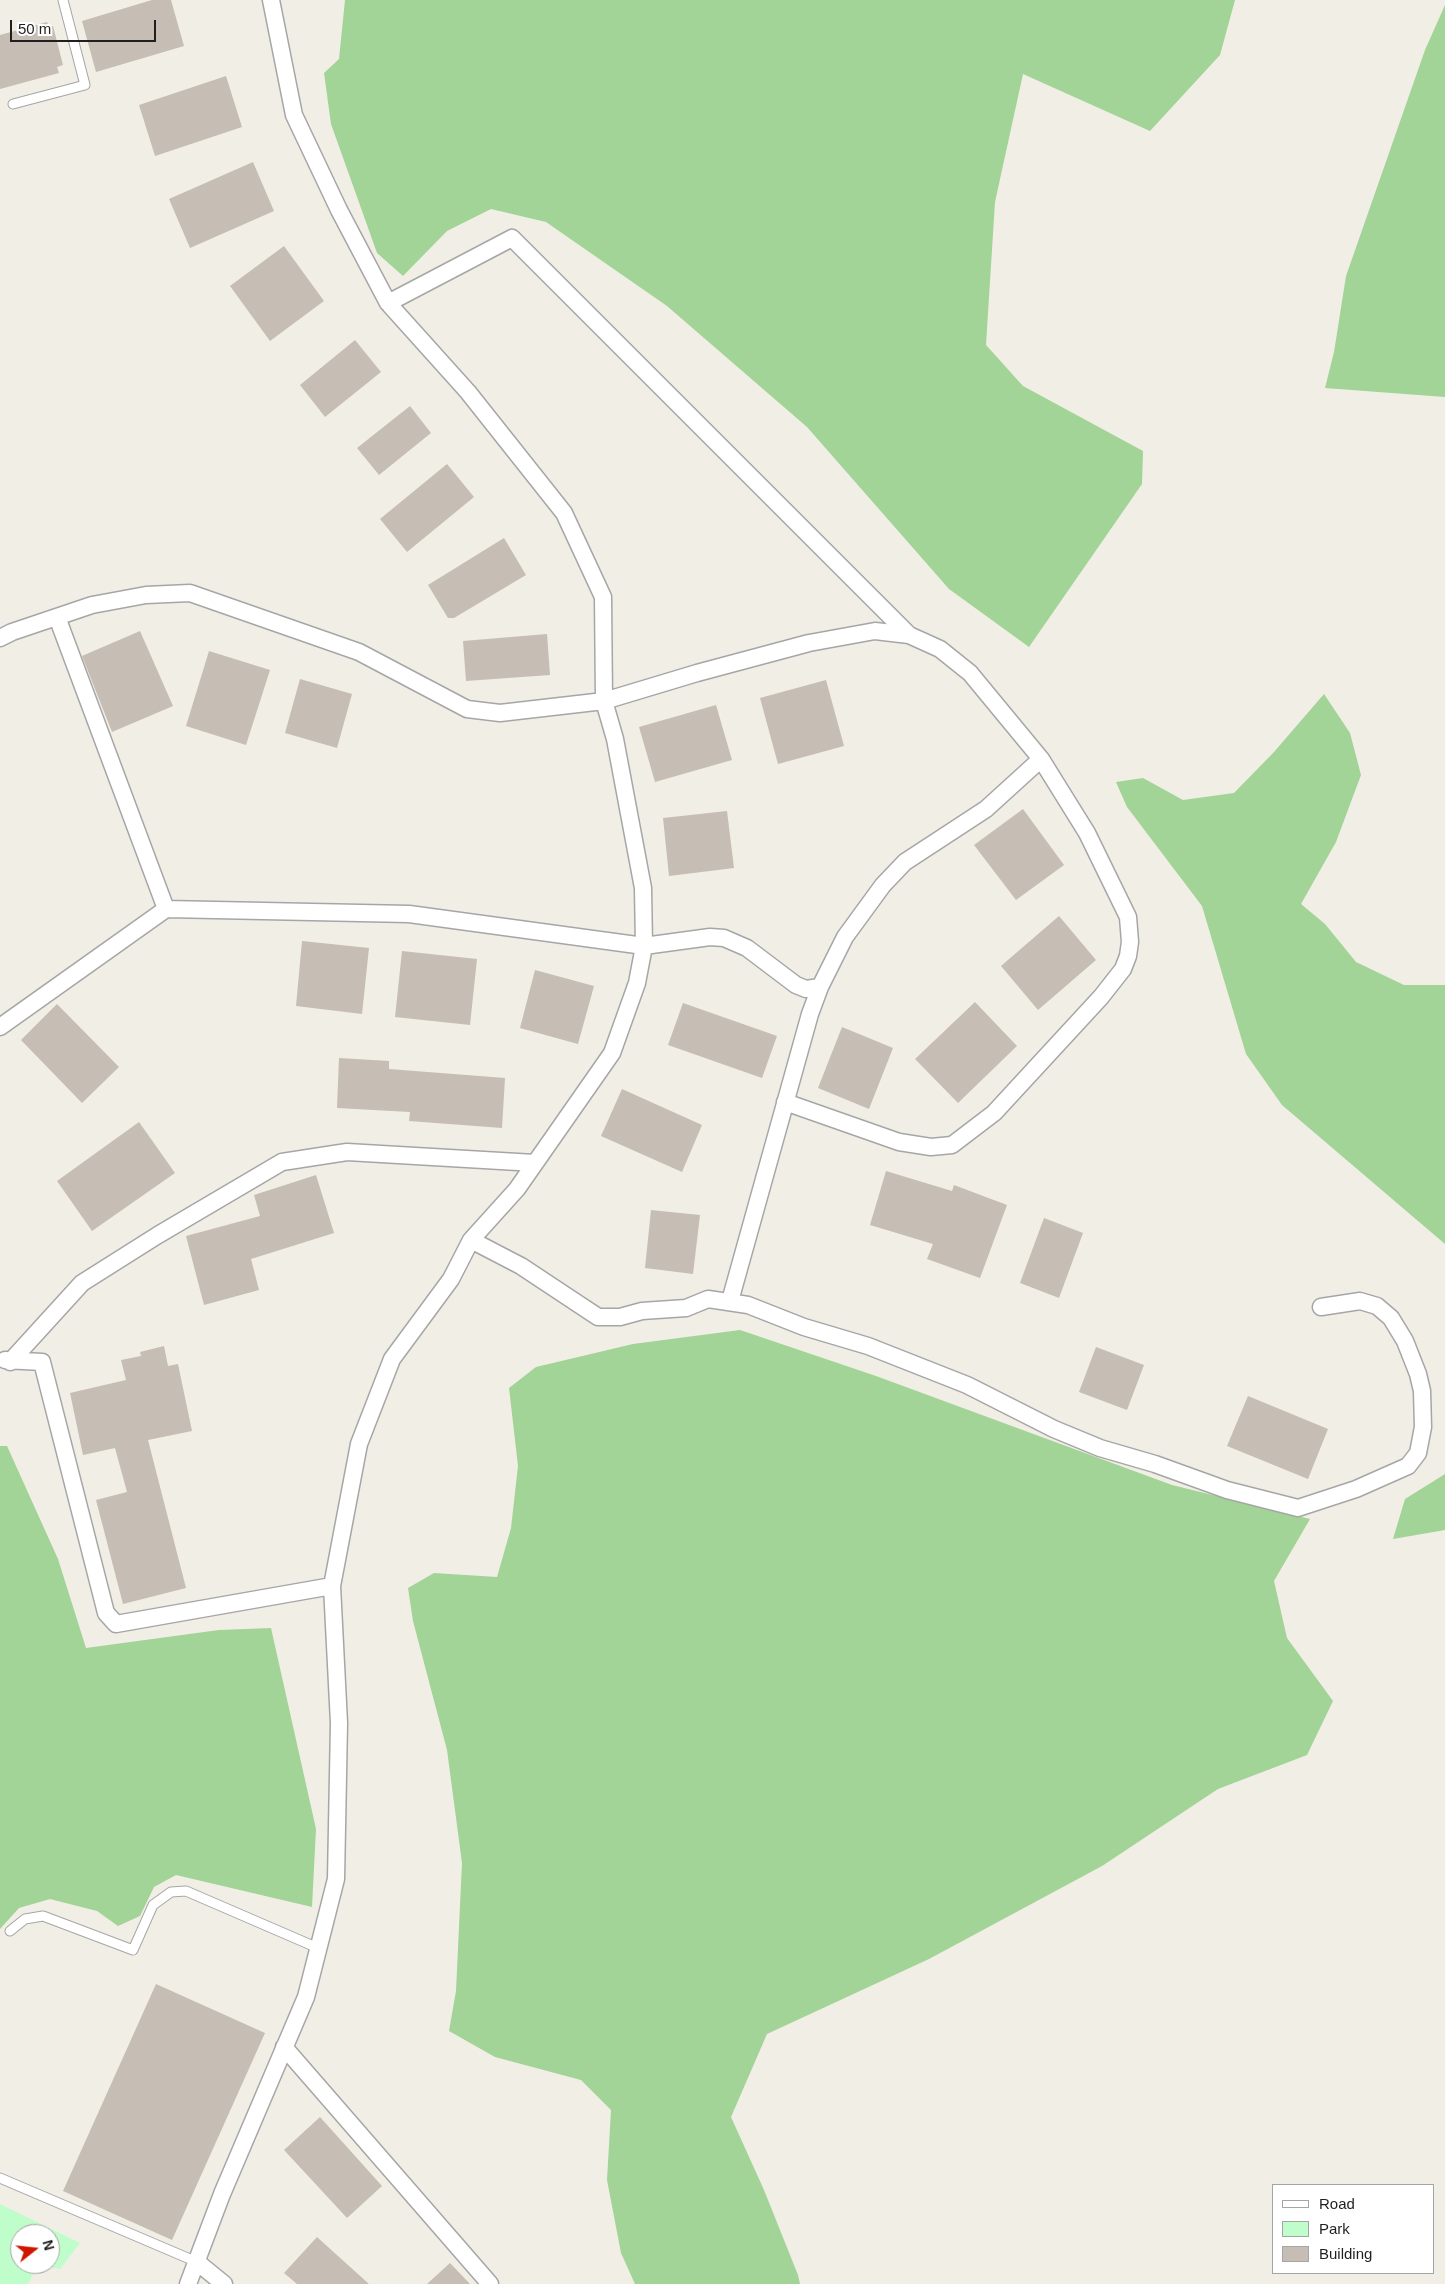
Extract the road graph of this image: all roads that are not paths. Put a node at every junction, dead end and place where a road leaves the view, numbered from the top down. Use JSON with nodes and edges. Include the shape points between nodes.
{"nodes":[{"id":1,"x":63,"y":0,"type":"edge"},
{"id":2,"x":271,"y":0,"type":"edge"},
{"id":3,"x":13,"y":104,"type":"dead end"},
{"id":4,"x":388,"y":303,"type":"junction"},
{"id":5,"x":57,"y":617,"type":"junction"},
{"id":6,"x":909,"y":636,"type":"junction"},
{"id":7,"x":0,"y":638,"type":"edge"},
{"id":8,"x":604,"y":701,"type":"junction"},
{"id":9,"x":1041,"y":759,"type":"junction"},
{"id":10,"x":166,"y":909,"type":"junction"},
{"id":11,"x":644,"y":946,"type":"junction"},
{"id":12,"x":820,"y":987,"type":"junction"},
{"id":13,"x":0,"y":1027,"type":"edge"},
{"id":14,"x":785,"y":1102,"type":"junction"},
{"id":15,"x":535,"y":1163,"type":"junction"},
{"id":16,"x":471,"y":1240,"type":"junction"},
{"id":17,"x":730,"y":1301,"type":"junction"},
{"id":18,"x":1322,"y":1307,"type":"dead end"},
{"id":19,"x":5,"y":1360,"type":"edge"},
{"id":20,"x":332,"y":1586,"type":"junction"},
{"id":21,"x":10,"y":1931,"type":"dead end"},
{"id":22,"x":318,"y":1948,"type":"junction"},
{"id":23,"x":284,"y":2047,"type":"junction"},
{"id":24,"x":0,"y":2178,"type":"edge"},
{"id":25,"x":197,"y":2262,"type":"junction"},
{"id":26,"x":188,"y":2284,"type":"edge"},
{"id":27,"x":224,"y":2284,"type":"edge"},
{"id":28,"x":490,"y":2284,"type":"edge"}],
"edges":[{"from":1,"to":3,"type":"lane","via":[[85,85]]},
{"from":2,"to":4,"type":"street","via":[[294,115]]},
{"from":4,"to":6,"type":"street","via":[[512,238]]},
{"from":4,"to":8,"type":"street","via":[[468,392],[564,513],[603,597]]},
{"from":5,"to":7,"type":"street"},
{"from":5,"to":8,"type":"street","via":[[146,594],[190,594],[359,652],[467,709],[500,713]]},
{"from":5,"to":10,"type":"street"},
{"from":6,"to":8,"type":"street","via":[[875,630],[809,643]]},
{"from":6,"to":9,"type":"street","via":[[940,649],[970,673]]},
{"from":8,"to":11,"type":"street","via":[[615,739],[643,888]]},
{"from":9,"to":12,"type":"street","via":[[986,809],[905,862],[863,910],[845,937]]},
{"from":9,"to":14,"type":"street","via":[[1087,833],[1128,917],[1130,942],[1123,969],[994,1113],[952,1145],[931,1147],[899,1142]]},
{"from":10,"to":11,"type":"street","via":[[409,914]]},
{"from":10,"to":13,"type":"street"},
{"from":11,"to":12,"type":"street","via":[[724,938],[747,948],[796,985],[806,989]]},
{"from":11,"to":15,"type":"street","via":[[637,983],[612,1053]]},
{"from":12,"to":14,"type":"street"},
{"from":14,"to":17,"type":"street"},
{"from":15,"to":16,"type":"street","via":[[517,1189]]},
{"from":15,"to":19,"type":"street","via":[[347,1152],[282,1162],[158,1234],[82,1283]]},
{"from":16,"to":17,"type":"street","via":[[521,1266],[598,1317],[686,1308],[708,1299]]},
{"from":16,"to":20,"type":"street","via":[[451,1278],[392,1359],[359,1444]]},
{"from":17,"to":18,"type":"street","via":[[868,1346],[958,1382],[1100,1448],[1227,1490],[1298,1508],[1356,1489],[1408,1466],[1418,1453],[1423,1427],[1418,1374],[1405,1341],[1391,1318],[1377,1306],[1360,1301]]},
{"from":19,"to":20,"type":"street","via":[[42,1362],[106,1613],[116,1624]]},
{"from":20,"to":22,"type":"street","via":[[339,1722],[336,1879]]},
{"from":21,"to":22,"type":"lane","via":[[24,1919],[43,1916],[133,1950],[153,1906],[171,1892],[186,1891]]},
{"from":22,"to":23,"type":"street","via":[[306,1996]]},
{"from":23,"to":25,"type":"street"},
{"from":23,"to":28,"type":"street"},
{"from":24,"to":25,"type":"lane"},
{"from":25,"to":26,"type":"street"},
{"from":25,"to":27,"type":"street"}]}
